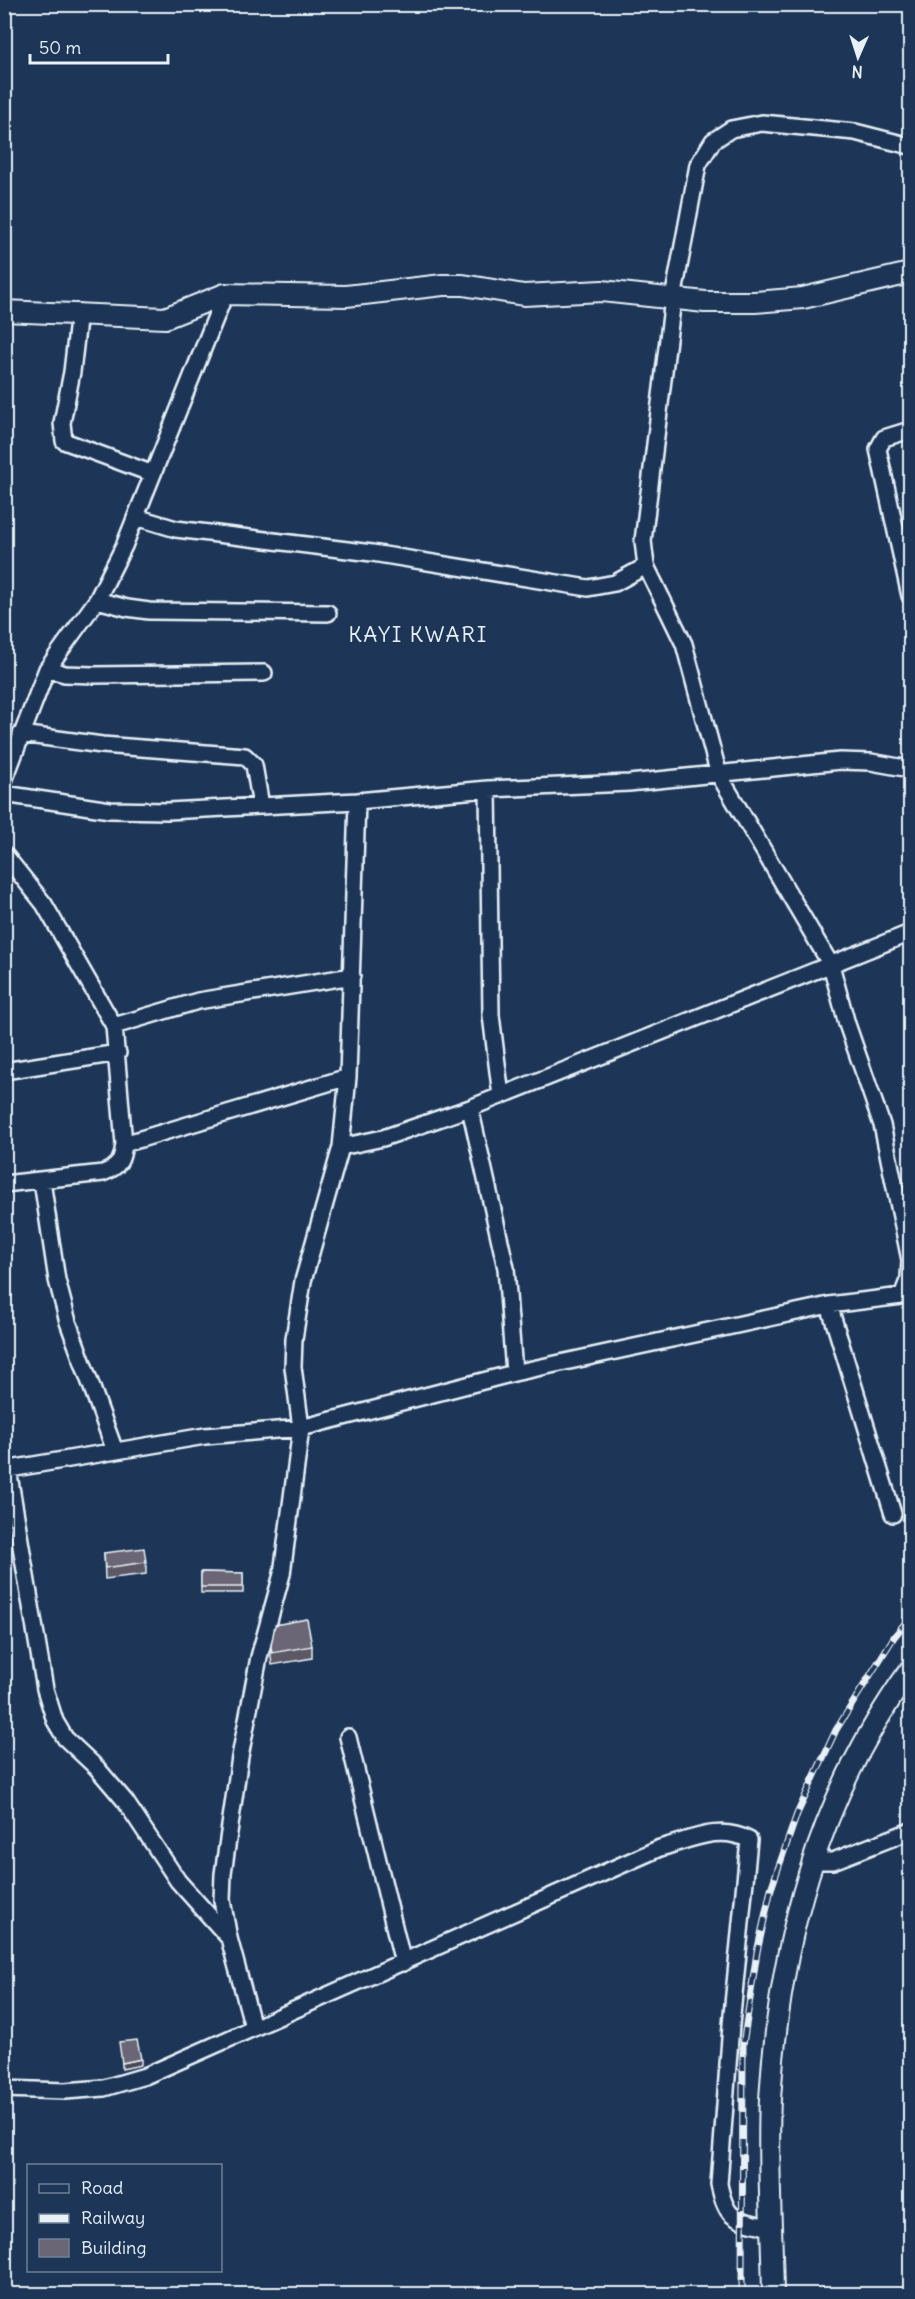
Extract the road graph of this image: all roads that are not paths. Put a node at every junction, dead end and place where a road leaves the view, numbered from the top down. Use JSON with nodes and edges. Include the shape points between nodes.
{"nodes":[{"id":1,"x":910,"y":146,"type":"edge"},
{"id":2,"x":910,"y":273,"type":"edge"},
{"id":3,"x":225,"y":294,"type":"junction"},
{"id":4,"x":673,"y":299,"type":"junction"},
{"id":5,"x":4,"y":311,"type":"edge"},
{"id":6,"x":79,"y":312,"type":"junction"},
{"id":7,"x":910,"y":430,"type":"edge"},
{"id":8,"x":153,"y":474,"type":"junction"},
{"id":9,"x":136,"y":517,"type":"junction"},
{"id":10,"x":646,"y":566,"type":"junction"},
{"id":11,"x":910,"y":596,"type":"edge"},
{"id":12,"x":96,"y":600,"type":"junction"},
{"id":13,"x":328,"y":613,"type":"dead end"},
{"id":14,"x":47,"y":669,"type":"junction"},
{"id":15,"x":264,"y":673,"type":"dead end"},
{"id":16,"x":21,"y":734,"type":"junction"},
{"id":17,"x":910,"y":769,"type":"edge"},
{"id":18,"x":719,"y":775,"type":"junction"},
{"id":19,"x":4,"y":782,"type":"edge"},
{"id":20,"x":488,"y":789,"type":"junction"},
{"id":21,"x":4,"y":794,"type":"edge"},
{"id":22,"x":357,"y":801,"type":"junction"},
{"id":23,"x":261,"y":806,"type":"junction"},
{"id":24,"x":4,"y":854,"type":"edge"},
{"id":25,"x":910,"y":933,"type":"edge"},
{"id":26,"x":831,"y":965,"type":"junction"},
{"id":27,"x":351,"y":976,"type":"junction"},
{"id":28,"x":114,"y":1026,"type":"junction"},
{"id":29,"x":118,"y":1053,"type":"junction"},
{"id":30,"x":4,"y":1071,"type":"edge"},
{"id":31,"x":348,"y":1077,"type":"junction"},
{"id":32,"x":501,"y":1096,"type":"junction"},
{"id":33,"x":470,"y":1108,"type":"junction"},
{"id":34,"x":124,"y":1144,"type":"junction"},
{"id":35,"x":341,"y":1146,"type":"junction"},
{"id":36,"x":42,"y":1181,"type":"junction"},
{"id":37,"x":4,"y":1184,"type":"edge"},
{"id":38,"x":906,"y":1295,"type":"edge"},
{"id":39,"x":829,"y":1305,"type":"junction"},
{"id":40,"x":514,"y":1373,"type":"junction"},
{"id":41,"x":301,"y":1428,"type":"junction"},
{"id":42,"x":115,"y":1451,"type":"junction"},
{"id":43,"x":6,"y":1470,"type":"edge"},
{"id":44,"x":893,"y":1514,"type":"dead end"},
{"id":45,"x":910,"y":1670,"type":"edge"},
{"id":46,"x":348,"y":1737,"type":"dead end"},
{"id":47,"x":910,"y":1831,"type":"edge"},
{"id":48,"x":813,"y":1861,"type":"junction"},
{"id":49,"x":229,"y":1938,"type":"junction"},
{"id":50,"x":403,"y":1963,"type":"junction"},
{"id":51,"x":253,"y":2027,"type":"junction"},
{"id":52,"x":4,"y":2089,"type":"edge"},
{"id":53,"x":772,"y":2228,"type":"junction"},
{"id":54,"x":773,"y":2295,"type":"edge"}],
"edges":[{"from":1,"to":4,"type":"street","via":[[841,130],[762,123],[731,129],[713,141],[698,165]]},
{"from":2,"to":4,"type":"street","via":[[803,298],[755,302]]},
{"from":3,"to":4,"type":"street","via":[[346,297],[463,285],[524,295],[602,291]]},
{"from":3,"to":6,"type":"street","via":[[165,318]]},
{"from":3,"to":8,"type":"street"},
{"from":4,"to":10,"type":"street","via":[[643,541]]},
{"from":5,"to":6,"type":"street"},
{"from":6,"to":8,"type":"street","via":[[62,423],[64,441]]},
{"from":7,"to":11,"type":"street","via":[[884,438],[878,449]]},
{"from":8,"to":9,"type":"street"},
{"from":9,"to":10,"type":"street","via":[[176,529],[372,553],[588,588],[615,584]]},
{"from":9,"to":12,"type":"street"},
{"from":10,"to":18,"type":"street","via":[[684,644]]},
{"from":12,"to":13,"type":"street","via":[[149,611]]},
{"from":12,"to":14,"type":"street"},
{"from":14,"to":15,"type":"street","via":[[93,675]]},
{"from":14,"to":16,"type":"street"},
{"from":16,"to":19,"type":"street"},
{"from":16,"to":23,"type":"street","via":[[102,745],[245,756],[255,765]]},
{"from":17,"to":18,"type":"street","via":[[840,760]]},
{"from":18,"to":20,"type":"street"},
{"from":18,"to":26,"type":"street"},
{"from":20,"to":22,"type":"street"},
{"from":20,"to":32,"type":"street","via":[[491,1015]]},
{"from":21,"to":23,"type":"street","via":[[110,810]]},
{"from":22,"to":23,"type":"street"},
{"from":22,"to":27,"type":"street"},
{"from":24,"to":28,"type":"street","via":[[44,904]]},
{"from":25,"to":26,"type":"street"},
{"from":26,"to":32,"type":"street"},
{"from":26,"to":38,"type":"street","via":[[888,1150],[910,1260]]},
{"from":27,"to":28,"type":"street","via":[[198,1001]]},
{"from":27,"to":31,"type":"street"},
{"from":28,"to":29,"type":"street"},
{"from":29,"to":30,"type":"street"},
{"from":29,"to":34,"type":"street"},
{"from":31,"to":34,"type":"street"},
{"from":31,"to":35,"type":"street"},
{"from":32,"to":33,"type":"street"},
{"from":33,"to":35,"type":"street","via":[[383,1138]]},
{"from":33,"to":40,"type":"street","via":[[506,1268]]},
{"from":34,"to":36,"type":"street","via":[[122,1160],[116,1168]]},
{"from":35,"to":41,"type":"street","via":[[303,1281],[294,1339],[293,1367]]},
{"from":36,"to":37,"type":"street"},
{"from":36,"to":42,"type":"street","via":[[57,1280],[68,1322]]},
{"from":38,"to":39,"type":"street"},
{"from":39,"to":40,"type":"street"},
{"from":39,"to":44,"type":"street"},
{"from":40,"to":41,"type":"street"},
{"from":41,"to":42,"type":"street","via":[[205,1436]]},
{"from":41,"to":49,"type":"street","via":[[282,1574],[259,1657],[223,1874],[222,1900]]},
{"from":42,"to":43,"type":"street"},
{"from":43,"to":49,"type":"street","via":[[45,1689],[55,1722],[124,1801],[178,1881]]},
{"from":45,"to":48,"type":"street","via":[[841,1785]]},
{"from":46,"to":50,"type":"street"},
{"from":47,"to":48,"type":"street","via":[[833,1861]]},
{"from":48,"to":53,"type":"street","via":[[782,1979],[770,2100]]},
{"from":49,"to":51,"type":"street"},
{"from":50,"to":51,"type":"street"},
{"from":50,"to":53,"type":"street","via":[[660,1848],[705,1834],[737,1833],[749,1840],[719,2184],[729,2215]]},
{"from":51,"to":52,"type":"street","via":[[145,2076],[104,2088]]},
{"from":53,"to":54,"type":"street"}]}
